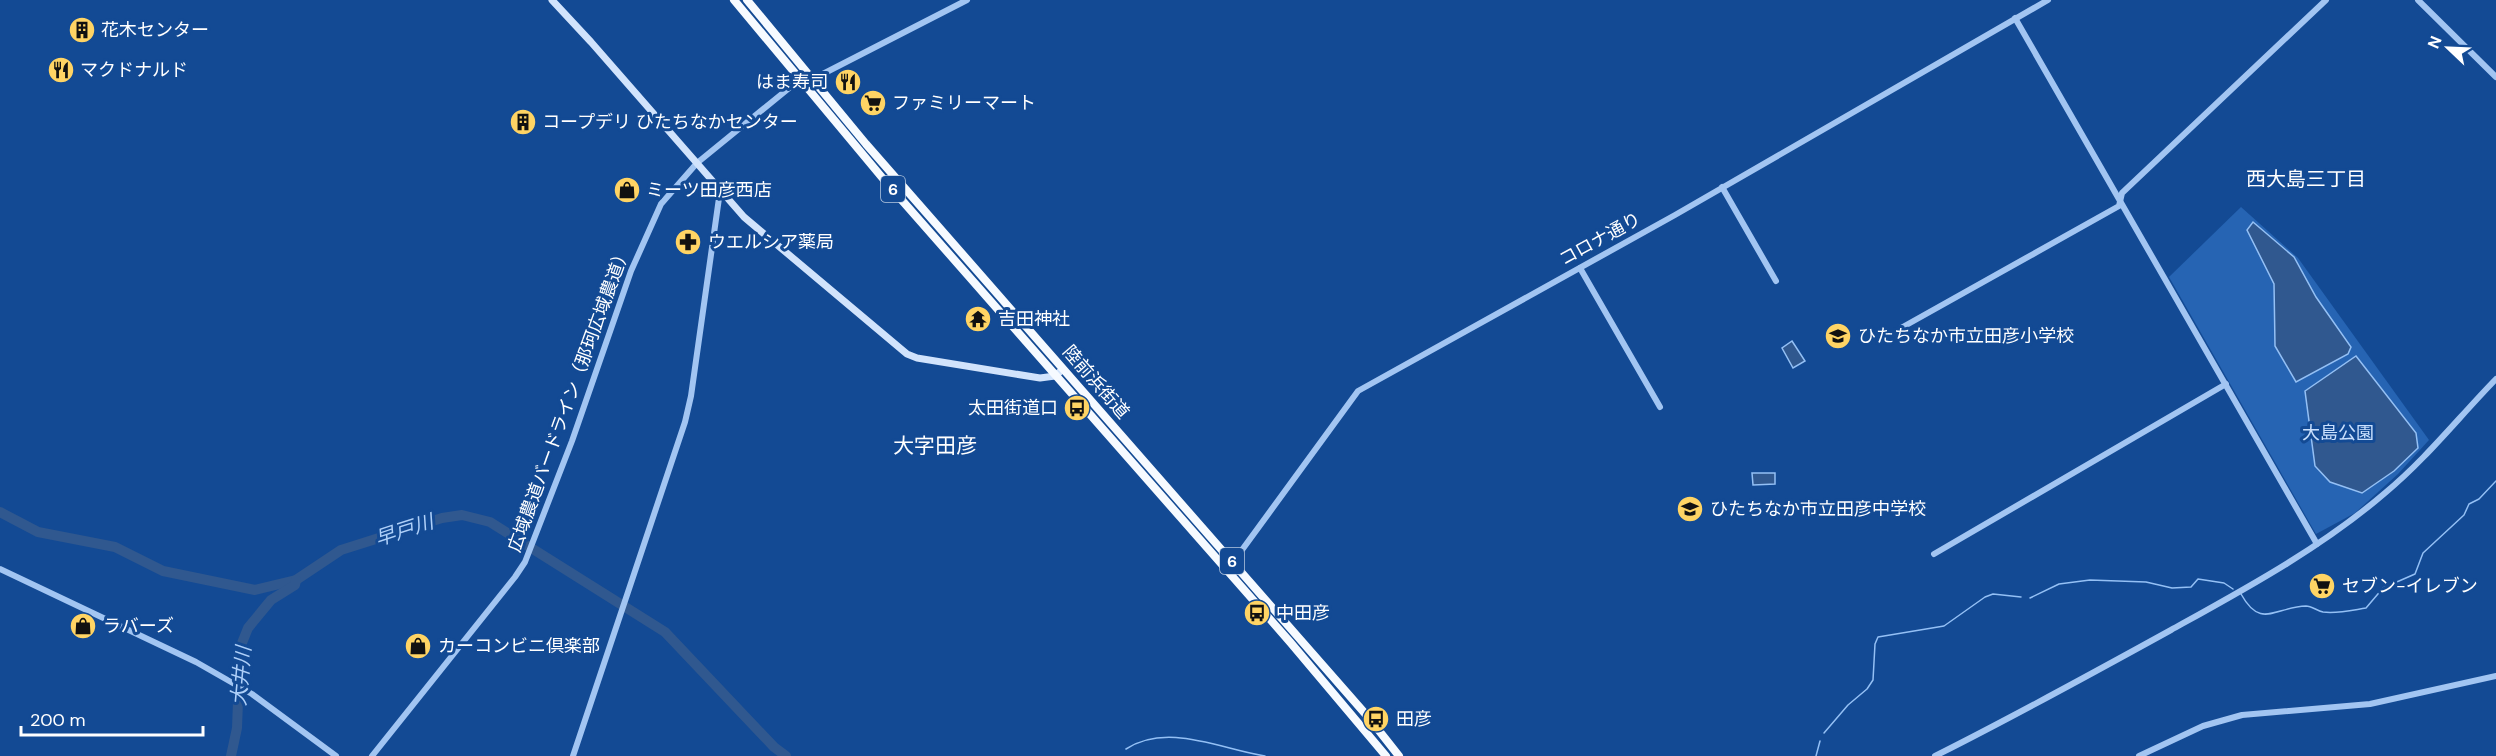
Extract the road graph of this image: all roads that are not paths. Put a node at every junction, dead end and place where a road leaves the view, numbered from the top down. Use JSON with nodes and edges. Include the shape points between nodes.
{"nodes":[{"id":1,"x":552,"y":0,"type":"edge"},
{"id":2,"x":734,"y":0,"type":"edge"},
{"id":3,"x":747,"y":0,"type":"edge"},
{"id":4,"x":968,"y":0,"type":"edge"},
{"id":5,"x":2048,"y":0,"type":"edge"},
{"id":6,"x":2326,"y":0,"type":"edge"},
{"id":7,"x":2418,"y":0,"type":"edge"},
{"id":8,"x":2015,"y":18,"type":"junction"},
{"id":9,"x":2496,"y":77,"type":"edge"},
{"id":10,"x":813,"y":79,"type":"junction"},
{"id":11,"x":799,"y":80,"type":"junction"},
{"id":12,"x":697,"y":163,"type":"junction"},
{"id":13,"x":1722,"y":187,"type":"junction"},
{"id":14,"x":720,"y":190,"type":"junction"},
{"id":15,"x":2121,"y":201,"type":"junction"},
{"id":16,"x":1580,"y":268,"type":"junction"},
{"id":17,"x":1776,"y":281,"type":"dead end"},
{"id":18,"x":1901,"y":328,"type":"dead end"},
{"id":19,"x":1063,"y":369,"type":"junction"},
{"id":20,"x":1055,"y":376,"type":"junction"},
{"id":21,"x":2496,"y":379,"type":"edge"},
{"id":22,"x":2226,"y":384,"type":"junction"},
{"id":23,"x":1660,"y":407,"type":"dead end"},
{"id":24,"x":2317,"y":544,"type":"junction"},
{"id":25,"x":1934,"y":554,"type":"dead end"},
{"id":26,"x":1229,"y":566,"type":"junction"},
{"id":27,"x":0,"y":569,"type":"edge"},
{"id":28,"x":2496,"y":676,"type":"edge"},
{"id":29,"x":336,"y":756,"type":"edge"},
{"id":30,"x":372,"y":756,"type":"edge"},
{"id":31,"x":573,"y":756,"type":"edge"},
{"id":32,"x":1386,"y":756,"type":"edge"},
{"id":33,"x":1399,"y":756,"type":"edge"},
{"id":34,"x":1935,"y":756,"type":"edge"},
{"id":35,"x":2139,"y":756,"type":"edge"}],
"edges":[{"from":1,"to":12,"type":"main road"},
{"from":2,"to":11,"type":"highway","name":"陸前浜街道","number":"6"},
{"from":3,"to":10,"type":"highway","name":"陸前浜街道","number":"6"},
{"from":4,"to":10,"type":"street"},
{"from":5,"to":8,"type":"street","name":"コロナ通り"},
{"from":6,"to":15,"type":"street","via":[[2122,193]]},
{"from":7,"to":9,"type":"street"},
{"from":8,"to":13,"type":"street","name":"コロナ通り"},
{"from":8,"to":15,"type":"street"},
{"from":10,"to":11,"type":"street"},
{"from":10,"to":19,"type":"highway","name":"陸前浜街道","number":"6"},
{"from":11,"to":12,"type":"street","name":"広域農道バードライン（那珂広域農道）"},
{"from":11,"to":20,"type":"highway","name":"陸前浜街道","number":"6"},
{"from":12,"to":14,"type":"main road"},
{"from":12,"to":30,"type":"street","name":"広域農道バードライン（那珂広域農道）","via":[[656,214],[525,562]]},
{"from":13,"to":16,"type":"street","name":"コロナ通り"},
{"from":13,"to":17,"type":"street"},
{"from":14,"to":20,"type":"main road","via":[[761,233],[907,354],[1040,378]]},
{"from":14,"to":31,"type":"street","via":[[690,401]]},
{"from":15,"to":18,"type":"street","via":[[2119,206]]},
{"from":15,"to":22,"type":"street"},
{"from":16,"to":23,"type":"street"},
{"from":16,"to":26,"type":"street","name":"コロナ通り","via":[[1358,391]]},
{"from":19,"to":20,"type":"main road"},
{"from":19,"to":26,"type":"highway","name":"陸前浜街道","number":"6"},
{"from":20,"to":26,"type":"highway","name":"陸前浜街道","number":"6"},
{"from":21,"to":24,"type":"street","via":[[2407,473]]},
{"from":22,"to":24,"type":"street"},
{"from":22,"to":25,"type":"street"},
{"from":24,"to":34,"type":"street","via":[[2039,704]]},
{"from":26,"to":32,"type":"highway","name":"陸前浜街道","number":"6"},
{"from":26,"to":33,"type":"highway","name":"陸前浜街道","number":"6"},
{"from":27,"to":29,"type":"street","via":[[170,648],[244,689]]},
{"from":28,"to":35,"type":"street","via":[[2370,704],[2242,715],[2203,726]]}]}
